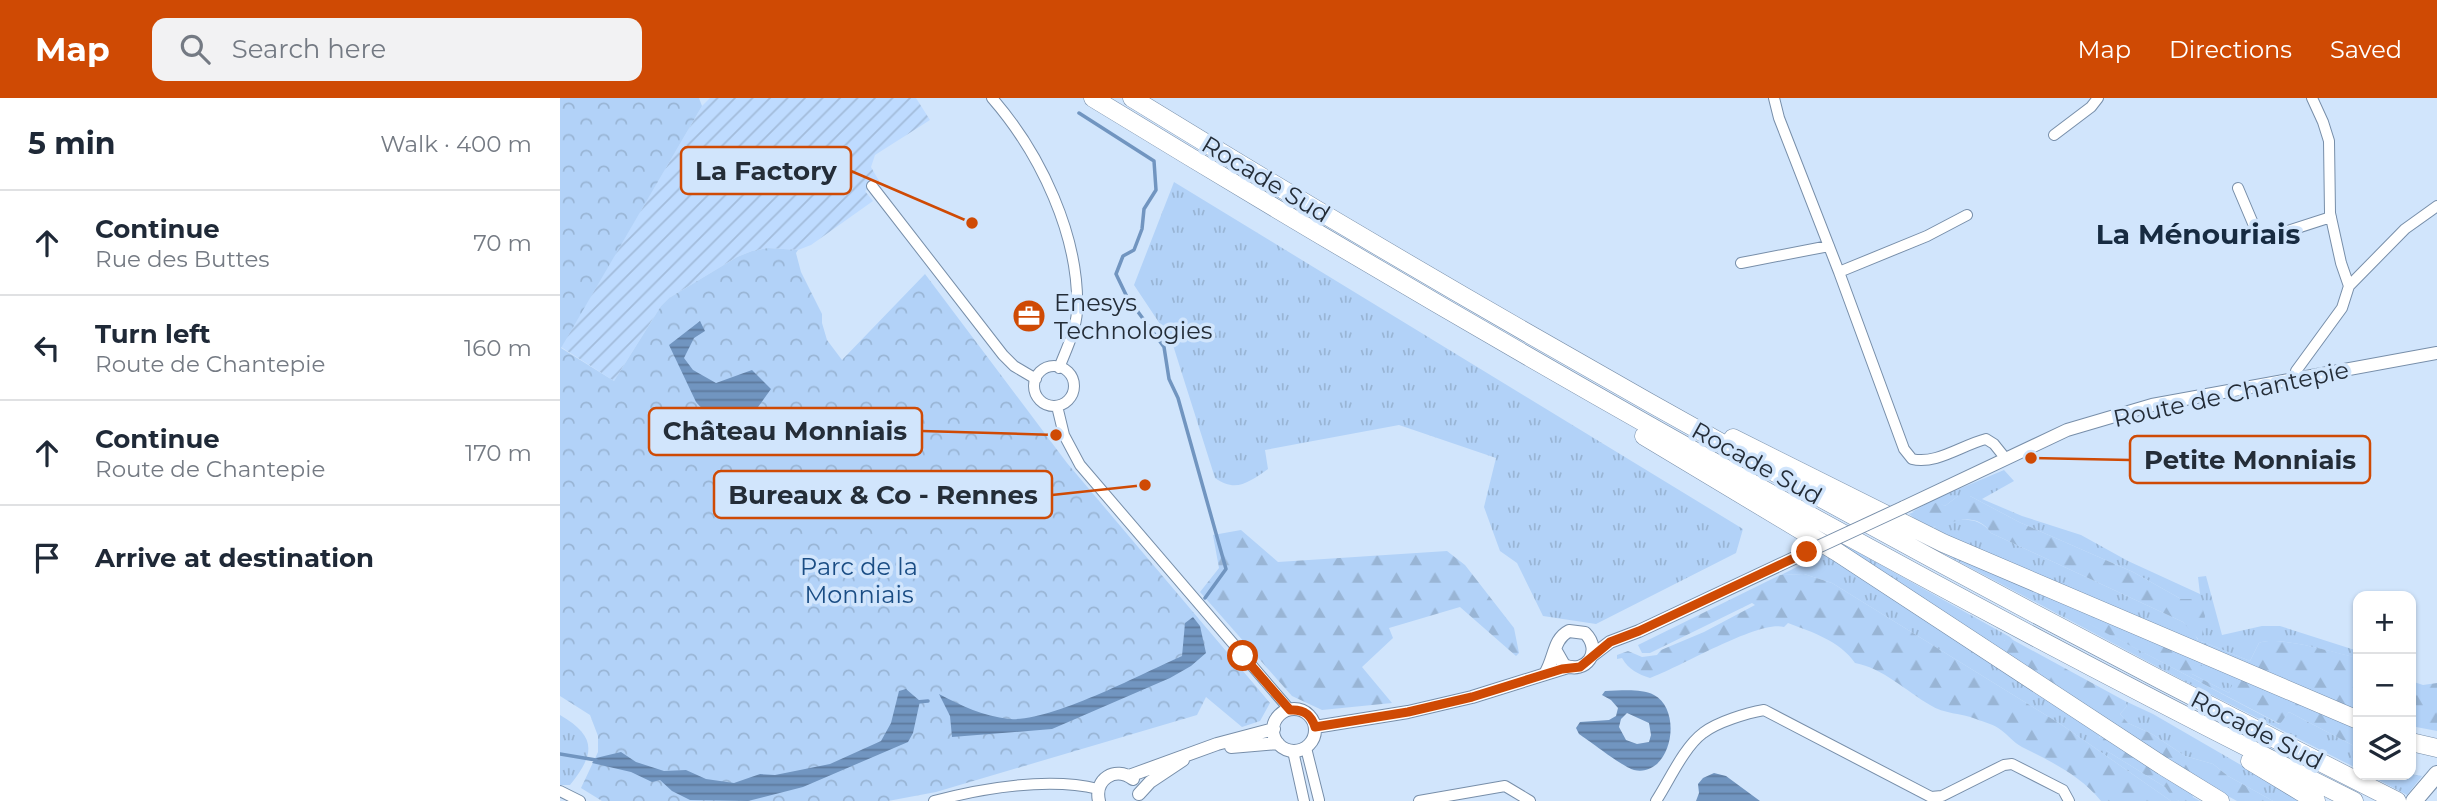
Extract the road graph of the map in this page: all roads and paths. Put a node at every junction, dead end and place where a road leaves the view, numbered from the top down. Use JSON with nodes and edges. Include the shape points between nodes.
{"nodes":[{"id":1,"x":992,"y":98,"type":"edge"},
{"id":2,"x":1093,"y":98,"type":"edge"},
{"id":3,"x":1132,"y":98,"type":"edge"},
{"id":4,"x":1774,"y":98,"type":"edge"},
{"id":5,"x":2098,"y":98,"type":"edge"},
{"id":6,"x":2312,"y":98,"type":"edge"},
{"id":7,"x":2054,"y":135,"type":"dead end"},
{"id":8,"x":872,"y":186,"type":"dead end"},
{"id":9,"x":2238,"y":188,"type":"dead end"},
{"id":10,"x":2437,"y":206,"type":"edge"},
{"id":11,"x":1967,"y":215,"type":"dead end"},
{"id":12,"x":2331,"y":217,"type":"junction"},
{"id":13,"x":1829,"y":246,"type":"junction"},
{"id":14,"x":1741,"y":263,"type":"dead end"},
{"id":15,"x":1839,"y":272,"type":"junction"},
{"id":16,"x":2349,"y":286,"type":"junction"},
{"id":17,"x":2437,"y":353,"type":"edge"},
{"id":18,"x":1059,"y":368,"type":"junction"},
{"id":19,"x":2296,"y":378,"type":"junction"},
{"id":20,"x":1036,"y":379,"type":"junction"},
{"id":21,"x":1596,"y":396,"type":"junction"},
{"id":22,"x":1057,"y":406,"type":"junction"},
{"id":23,"x":1657,"y":407,"type":"junction"},
{"id":24,"x":2006,"y":459,"type":"junction"},
{"id":25,"x":1589,"y":637,"type":"junction"},
{"id":26,"x":1610,"y":642,"type":"junction"},
{"id":27,"x":1556,"y":651,"type":"junction"},
{"id":28,"x":1592,"y":655,"type":"junction"},
{"id":29,"x":1568,"y":667,"type":"junction"},
{"id":30,"x":1545,"y":674,"type":"junction"},
{"id":31,"x":1290,"y":710,"type":"junction"},
{"id":32,"x":2353,"y":718,"type":"edge"},
{"id":33,"x":1315,"y":727,"type":"junction"},
{"id":34,"x":1274,"y":729,"type":"junction"},
{"id":35,"x":2218,"y":734,"type":"junction"},
{"id":36,"x":2416,"y":742,"type":"edge"},
{"id":37,"x":1278,"y":743,"type":"junction"},
{"id":38,"x":2437,"y":748,"type":"edge"},
{"id":39,"x":1299,"y":750,"type":"junction"},
{"id":40,"x":2437,"y":774,"type":"edge"},
{"id":41,"x":1129,"y":776,"type":"junction"},
{"id":42,"x":560,"y":791,"type":"edge"},
{"id":43,"x":1099,"y":795,"type":"edge"},
{"id":44,"x":1139,"y":797,"type":"edge"},
{"id":45,"x":580,"y":801,"type":"edge"},
{"id":46,"x":934,"y":801,"type":"edge"},
{"id":47,"x":1314,"y":801,"type":"edge"},
{"id":48,"x":1419,"y":801,"type":"edge"},
{"id":49,"x":1530,"y":801,"type":"edge"},
{"id":50,"x":1656,"y":801,"type":"edge"},
{"id":51,"x":2069,"y":801,"type":"edge"},
{"id":52,"x":2220,"y":801,"type":"edge"},
{"id":53,"x":2316,"y":801,"type":"edge"},
{"id":54,"x":2354,"y":801,"type":"edge"},
{"id":55,"x":2397,"y":801,"type":"edge"},
{"id":56,"x":2414,"y":801,"type":"edge"}],
"edges":[{"from":1,"to":18,"type":"street","via":[[1046,178],[1067,238],[1077,310]]},
{"from":2,"to":21,"type":"highway","name":"Rocade Sud"},
{"from":3,"to":23,"type":"highway","name":"Rocade Sud"},
{"from":4,"to":13,"type":"street"},
{"from":5,"to":7,"type":"street"},
{"from":6,"to":12,"type":"street","via":[[2329,141]]},
{"from":8,"to":20,"type":"street","via":[[1003,355]]},
{"from":9,"to":12,"type":"street","via":[[2260,240]]},
{"from":10,"to":16,"type":"street","via":[[2405,229]]},
{"from":11,"to":15,"type":"street"},
{"from":12,"to":16,"type":"street"},
{"from":13,"to":14,"type":"street"},
{"from":13,"to":15,"type":"street"},
{"from":15,"to":24,"type":"street","via":[[1904,449],[1912,459],[1932,459],[1986,439]]},
{"from":16,"to":19,"type":"street","via":[[2342,308],[2296,371]]},
{"from":17,"to":19,"type":"street","name":"Route de Chantepie"},
{"from":18,"to":20,"type":"street","via":[[1048,368]]},
{"from":18,"to":22,"type":"street","via":[[1069,374],[1073,390],[1068,401]]},
{"from":19,"to":24,"type":"street","name":"Route de Chantepie","via":[[2152,405],[2067,430]]},
{"from":20,"to":22,"type":"street","via":[[1035,391],[1041,401]]},
{"from":21,"to":35,"type":"highway","name":"Rocade Sud"},
{"from":21,"to":52,"type":"highway","via":[[1648,439],[1837,552]]},
{"from":22,"to":31,"type":"street","via":[[1064,435],[1080,465]]},
{"from":23,"to":32,"type":"highway","via":[[1686,413],[1955,548]]},
{"from":23,"to":55,"type":"highway","name":"Rocade Sud","via":[[2091,645]]},
{"from":24,"to":26,"type":"street","name":"Route de Chantepie","bridge":true},
{"from":25,"to":26,"type":"street"},
{"from":25,"to":27,"type":"street","via":[[1569,631],[1560,637]]},
{"from":25,"to":28,"type":"street"},
{"from":26,"to":28,"type":"street","name":"Route de Chantepie"},
{"from":27,"to":29,"type":"street"},
{"from":27,"to":30,"type":"street"},
{"from":28,"to":29,"type":"street","via":[[1586,665]]},
{"from":29,"to":30,"type":"street"},
{"from":30,"to":33,"type":"street","via":[[1408,712]]},
{"from":31,"to":33,"type":"street","via":[[1309,715]]},
{"from":31,"to":34,"type":"street","via":[[1277,719]]},
{"from":33,"to":39,"type":"street","via":[[1314,739]]},
{"from":34,"to":37,"type":"street"},
{"from":34,"to":41,"type":"street"},
{"from":35,"to":53,"type":"highway","via":[[2236,752]]},
{"from":35,"to":54,"type":"highway","name":"Rocade Sud"},
{"from":36,"to":38,"type":"highway"},
{"from":37,"to":39,"type":"street"},
{"from":37,"to":44,"type":"street","via":[[1235,746],[1181,761],[1150,782]]},
{"from":39,"to":47,"type":"street"},
{"from":40,"to":56,"type":"main road"},
{"from":41,"to":43,"type":"street","via":[[1116,773],[1105,778]]},
{"from":41,"to":44,"type":"street"},
{"from":42,"to":45,"type":"street"},
{"from":43,"to":46,"type":"street","via":[[1086,786],[1024,785]]},
{"from":48,"to":49,"type":"street","via":[[1504,786]]},
{"from":50,"to":51,"type":"street","via":[[1703,732],[1747,712],[1764,710],[1931,797],[2012,764],[2063,790]]}]}
